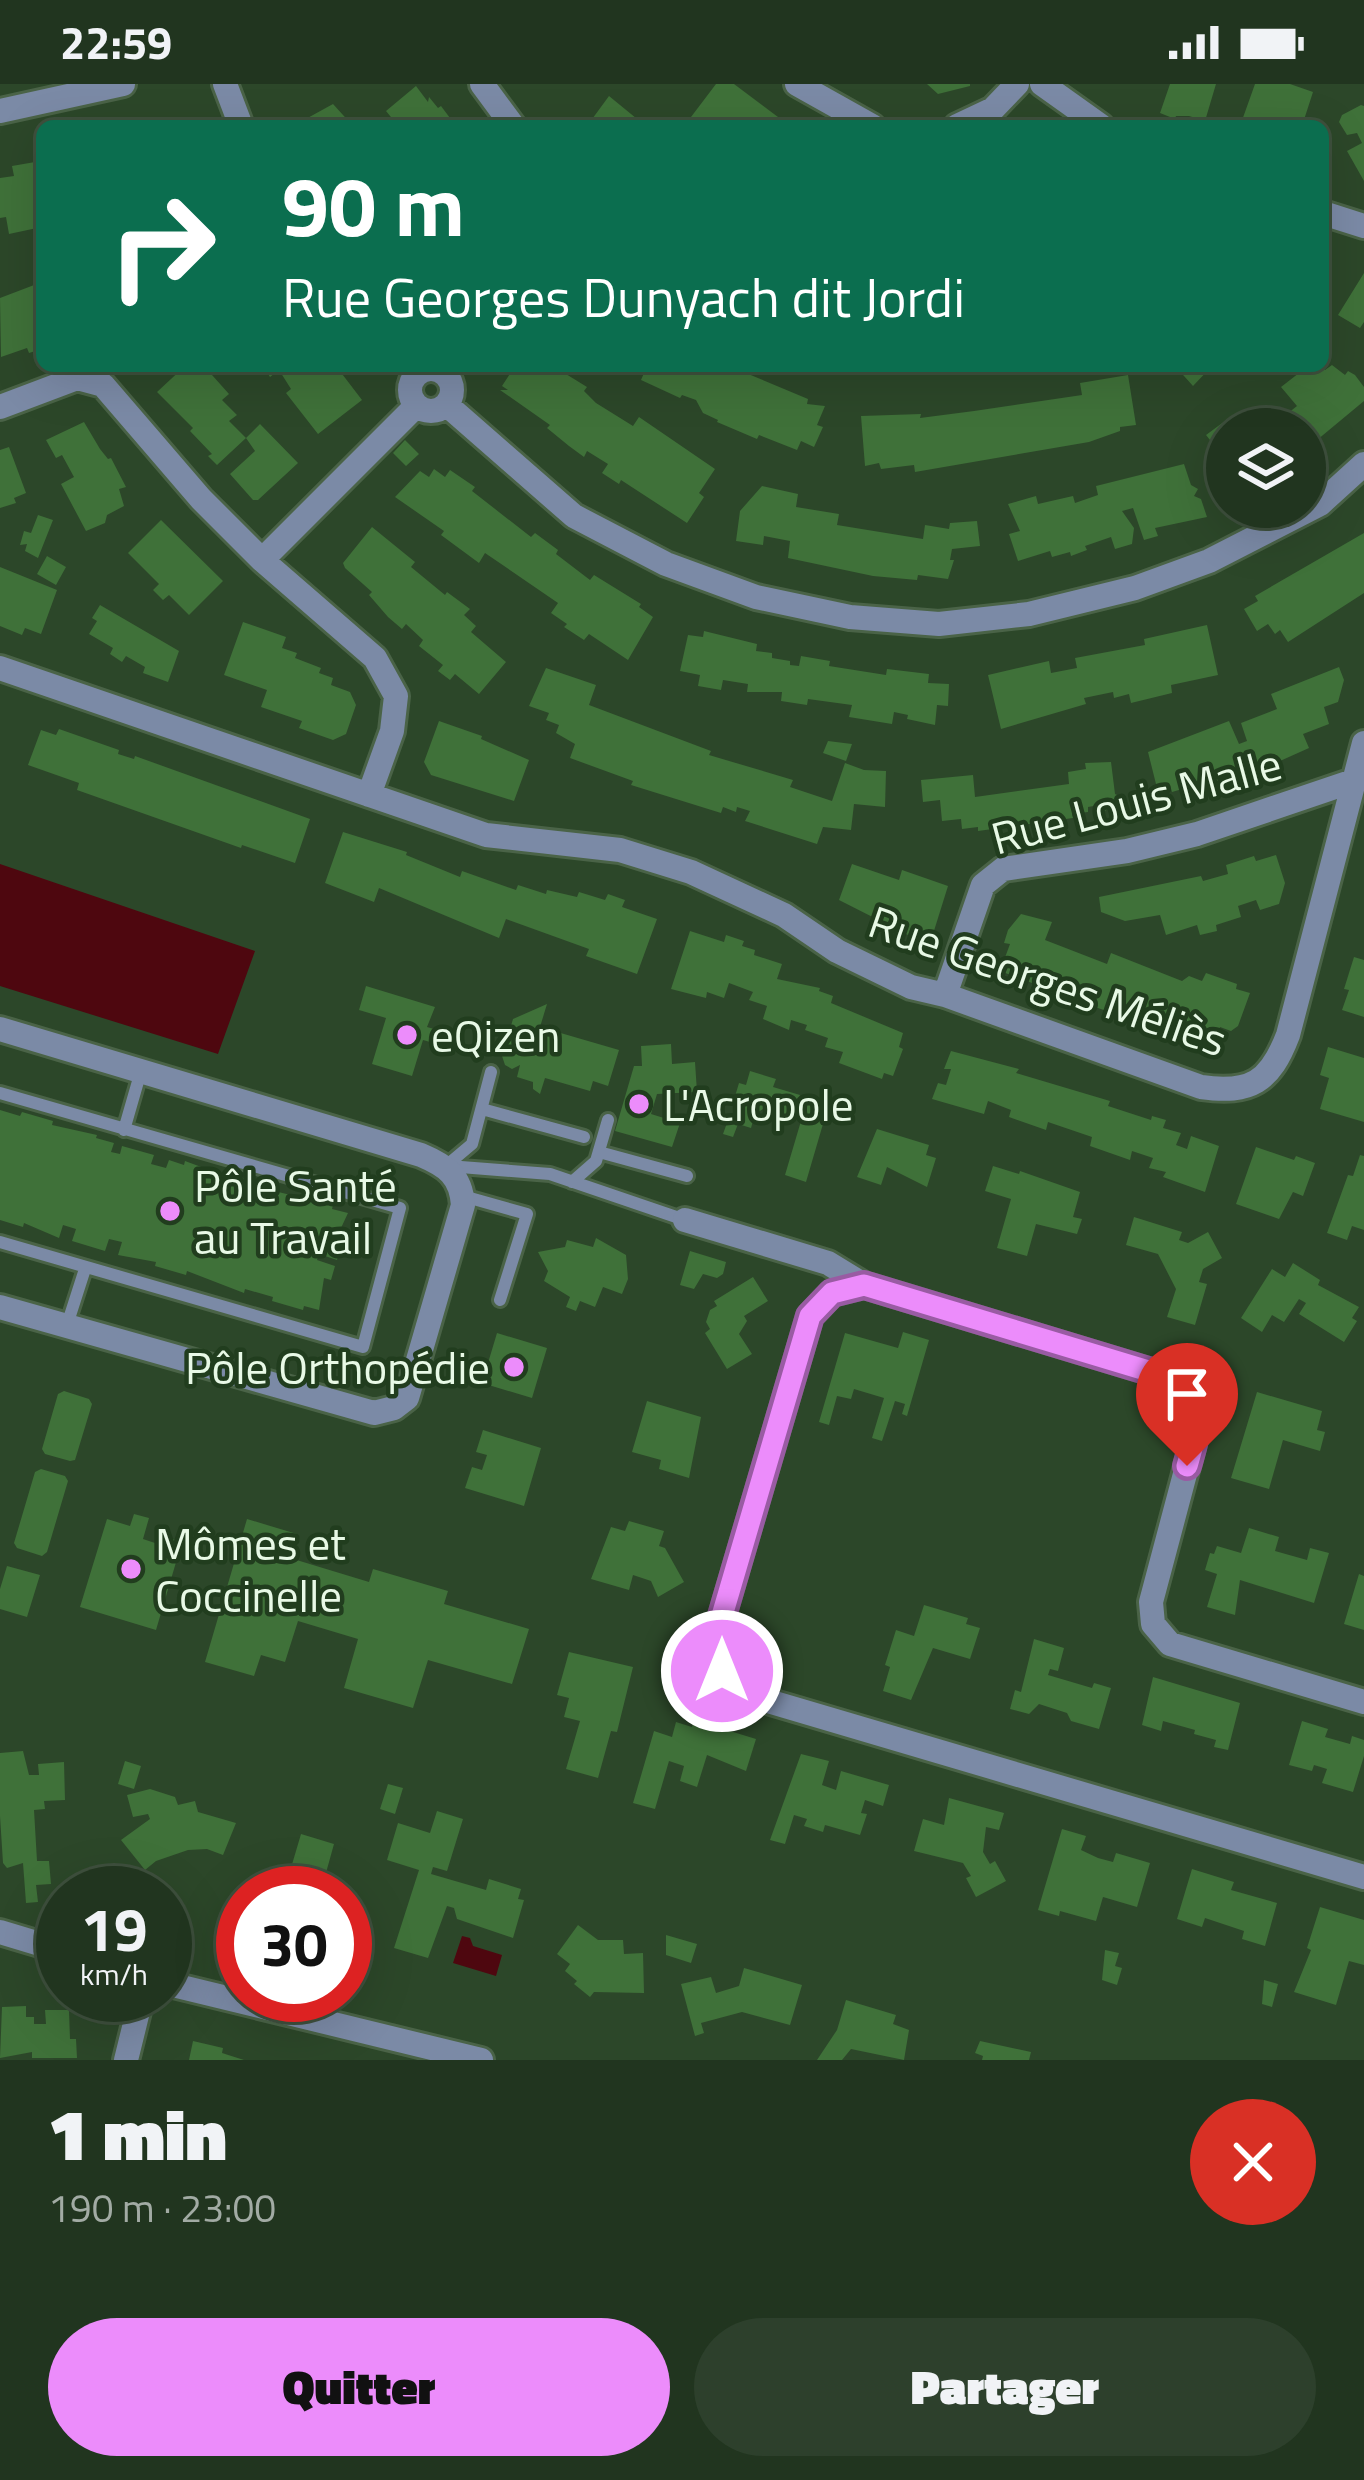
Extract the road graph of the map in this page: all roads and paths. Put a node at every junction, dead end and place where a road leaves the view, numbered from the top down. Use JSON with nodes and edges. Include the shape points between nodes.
{"nodes":[{"id":1,"x":123,"y":84,"type":"edge"},
{"id":2,"x":225,"y":84,"type":"edge"},
{"id":3,"x":482,"y":84,"type":"edge"},
{"id":4,"x":796,"y":84,"type":"edge"},
{"id":5,"x":1017,"y":84,"type":"edge"},
{"id":6,"x":1042,"y":84,"type":"edge"},
{"id":7,"x":0,"y":110,"type":"edge"},
{"id":8,"x":239,"y":120,"type":"edge"},
{"id":9,"x":509,"y":120,"type":"edge"},
{"id":10,"x":861,"y":120,"type":"edge"},
{"id":11,"x":970,"y":120,"type":"edge"},
{"id":12,"x":1093,"y":120,"type":"edge"},
{"id":13,"x":1329,"y":216,"type":"edge"},
{"id":14,"x":1364,"y":226,"type":"edge"},
{"id":15,"x":410,"y":372,"type":"edge"},
{"id":16,"x":450,"y":372,"type":"edge"},
{"id":17,"x":447,"y":405,"type":"junction"},
{"id":18,"x":416,"y":406,"type":"junction"},
{"id":19,"x":0,"y":407,"type":"edge"},
{"id":20,"x":1364,"y":464,"type":"edge"},
{"id":21,"x":262,"y":560,"type":"junction"},
{"id":22,"x":0,"y":668,"type":"edge"},
{"id":23,"x":1364,"y":743,"type":"edge"},
{"id":24,"x":1352,"y":781,"type":"junction"},
{"id":25,"x":369,"y":795,"type":"junction"},
{"id":26,"x":945,"y":995,"type":"junction"},
{"id":27,"x":0,"y":1029,"type":"edge"},
{"id":28,"x":141,"y":1070,"type":"junction"},
{"id":29,"x":491,"y":1072,"type":"dead end"},
{"id":30,"x":0,"y":1093,"type":"edge"},
{"id":31,"x":482,"y":1109,"type":"junction"},
{"id":32,"x":608,"y":1120,"type":"dead end"},
{"id":33,"x":124,"y":1130,"type":"junction"},
{"id":34,"x":584,"y":1137,"type":"dead end"},
{"id":35,"x":599,"y":1152,"type":"junction"},
{"id":36,"x":446,"y":1166,"type":"junction"},
{"id":37,"x":687,"y":1176,"type":"dead end"},
{"id":38,"x":572,"y":1182,"type":"junction"},
{"id":39,"x":462,"y":1195,"type":"junction"},
{"id":40,"x":685,"y":1220,"type":"joint"},
{"id":41,"x":0,"y":1242,"type":"edge"},
{"id":42,"x":85,"y":1269,"type":"junction"},
{"id":43,"x":864,"y":1285,"type":"junction"},
{"id":44,"x":500,"y":1300,"type":"dead end"},
{"id":45,"x":0,"y":1307,"type":"edge"},
{"id":46,"x":67,"y":1326,"type":"junction"},
{"id":47,"x":1364,"y":1702,"type":"edge"},
{"id":48,"x":1364,"y":1877,"type":"edge"},
{"id":49,"x":0,"y":1932,"type":"edge"},
{"id":50,"x":36,"y":1943,"type":"edge"},
{"id":51,"x":192,"y":1990,"type":"edge"},
{"id":52,"x":135,"y":2022,"type":"edge"},
{"id":53,"x":126,"y":2060,"type":"edge"},
{"id":54,"x":481,"y":2060,"type":"edge"}],
"edges":[{"from":1,"to":7,"type":"street"},
{"from":2,"to":8,"type":"street"},
{"from":3,"to":9,"type":"street"},
{"from":4,"to":10,"type":"street"},
{"from":5,"to":11,"type":"street"},
{"from":6,"to":12,"type":"street"},
{"from":13,"to":14,"type":"street"},
{"from":15,"to":18,"type":"street"},
{"from":16,"to":17,"type":"street"},
{"from":17,"to":18,"type":"street"},
{"from":17,"to":20,"type":"street","via":[[574,516],[665,563],[756,596],[850,617],[939,624],[1029,614],[1191,568],[1320,504]]},
{"from":18,"to":21,"type":"street"},
{"from":19,"to":21,"type":"street","via":[[77,378],[103,385]]},
{"from":21,"to":25,"type":"street","via":[[375,658],[396,696]]},
{"from":22,"to":25,"type":"street","name":"Rue Georges Méliès"},
{"from":23,"to":24,"type":"street","name":"Rue Georges Méliès"},
{"from":24,"to":26,"type":"street","name":"Rue Louis Malle","via":[[1197,834],[1003,869],[983,885]]},
{"from":24,"to":26,"type":"street","name":"Rue Georges Méliès","via":[[1288,1035],[1259,1081],[1201,1087]]},
{"from":25,"to":26,"type":"street","name":"Rue Georges Méliès","via":[[486,835],[620,850],[692,872],[855,960]]},
{"from":27,"to":28,"type":"street"},
{"from":28,"to":33,"type":"lane"},
{"from":28,"to":36,"type":"street"},
{"from":29,"to":31,"type":"lane"},
{"from":30,"to":33,"type":"lane"},
{"from":31,"to":34,"type":"lane"},
{"from":31,"to":36,"type":"lane","via":[[472,1144]]},
{"from":32,"to":35,"type":"lane"},
{"from":33,"to":42,"type":"lane","via":[[400,1208],[363,1347]]},
{"from":35,"to":37,"type":"lane"},
{"from":35,"to":38,"type":"lane"},
{"from":36,"to":38,"type":"lane"},
{"from":36,"to":39,"type":"street"},
{"from":38,"to":40,"type":"lane"},
{"from":39,"to":44,"type":"lane","via":[[527,1214]]},
{"from":39,"to":46,"type":"street","via":[[407,1398],[394,1408],[348,1408]]},
{"from":40,"to":43,"type":"street","via":[[828,1262]]},
{"from":41,"to":42,"type":"lane"},
{"from":42,"to":46,"type":"lane"},
{"from":43,"to":47,"type":"street","via":[[1175,1379],[1193,1397],[1198,1425],[1151,1602],[1154,1624],[1170,1644]]},
{"from":43,"to":48,"type":"street","via":[[832,1293],[810,1316],[714,1643],[722,1671],[744,1694]]},
{"from":45,"to":46,"type":"street"},
{"from":49,"to":50,"type":"street"},
{"from":51,"to":54,"type":"street"},
{"from":52,"to":53,"type":"street"}]}
